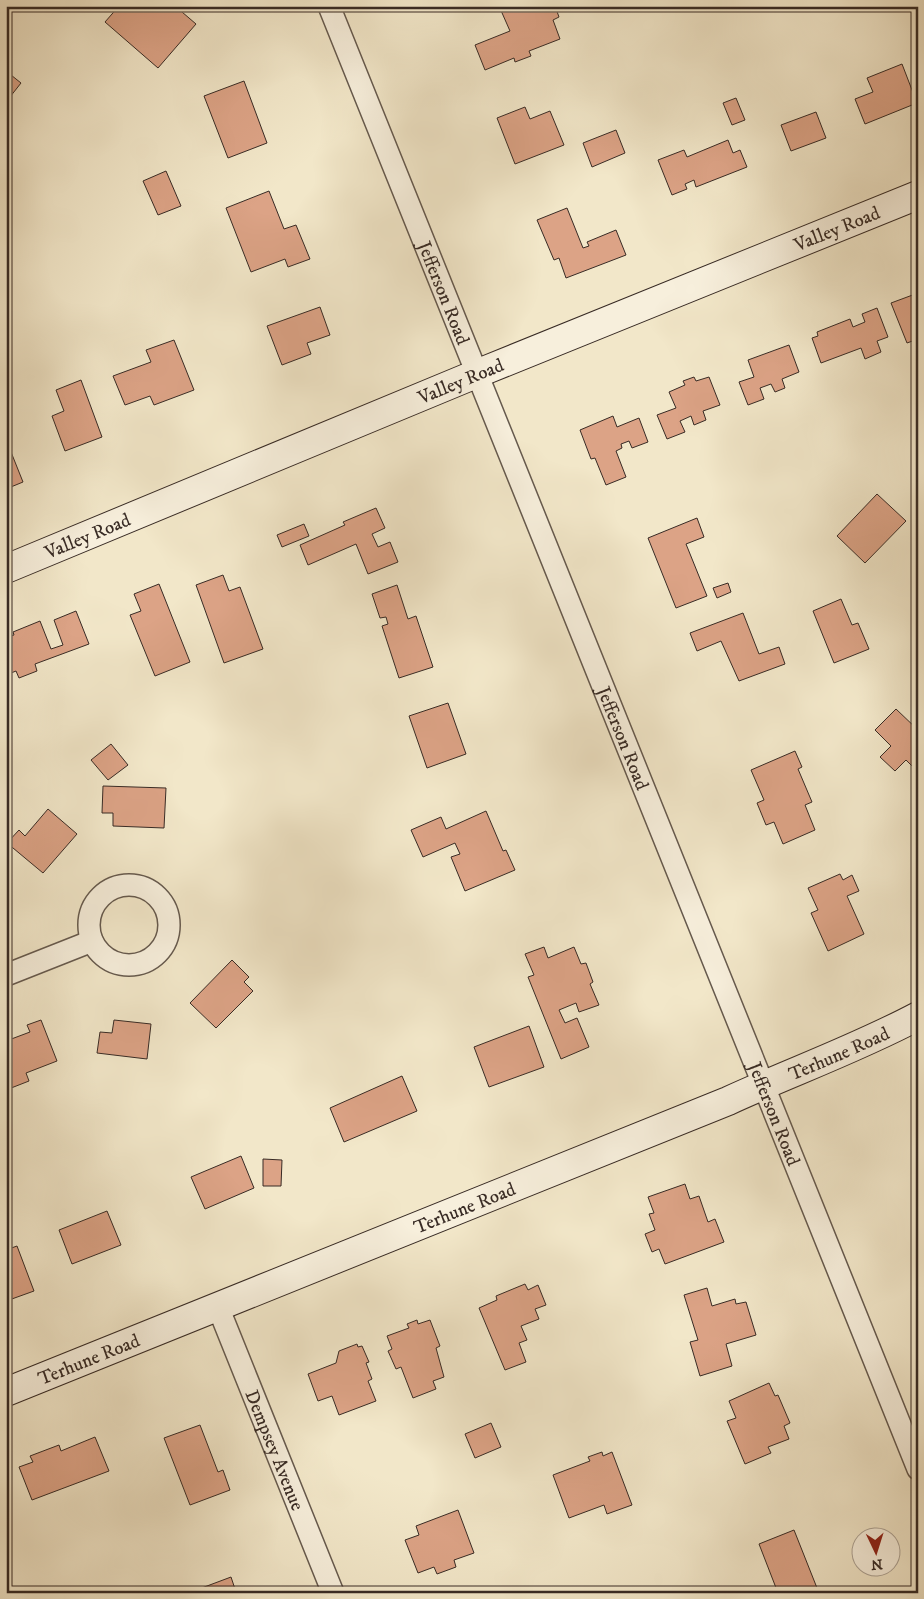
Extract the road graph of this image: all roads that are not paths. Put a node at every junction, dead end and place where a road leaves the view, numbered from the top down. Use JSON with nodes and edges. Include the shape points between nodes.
{"nodes":[{"id":1,"x":329,"y":6,"type":"edge"},
{"id":2,"x":918,"y":195,"type":"edge"},
{"id":3,"x":476,"y":374,"type":"junction"},
{"id":4,"x":6,"y":569,"type":"edge"},
{"id":5,"x":92,"y":941,"type":"dead end"},
{"id":6,"x":6,"y":975,"type":"edge"},
{"id":7,"x":918,"y":1016,"type":"edge"},
{"id":8,"x":763,"y":1085,"type":"junction"},
{"id":9,"x":218,"y":1307,"type":"junction"},
{"id":10,"x":6,"y":1392,"type":"edge"},
{"id":11,"x":918,"y":1468,"type":"edge"},
{"id":12,"x":333,"y":1593,"type":"edge"}],
"edges":[{"from":1,"to":3,"type":"street","name":"Jefferson Road"},
{"from":2,"to":3,"type":"street","name":"Valley Road"},
{"from":3,"to":4,"type":"street","name":"Valley Road"},
{"from":3,"to":8,"type":"street","name":"Jefferson Road"},
{"from":5,"to":6,"type":"street"},
{"from":7,"to":8,"type":"street","name":"Terhune Road","via":[[854,1048]]},
{"from":8,"to":9,"type":"street","name":"Terhune Road"},
{"from":8,"to":11,"type":"street","name":"Jefferson Road"},
{"from":9,"to":10,"type":"street","name":"Terhune Road"},
{"from":9,"to":12,"type":"street","name":"Dempsey Avenue"}]}
